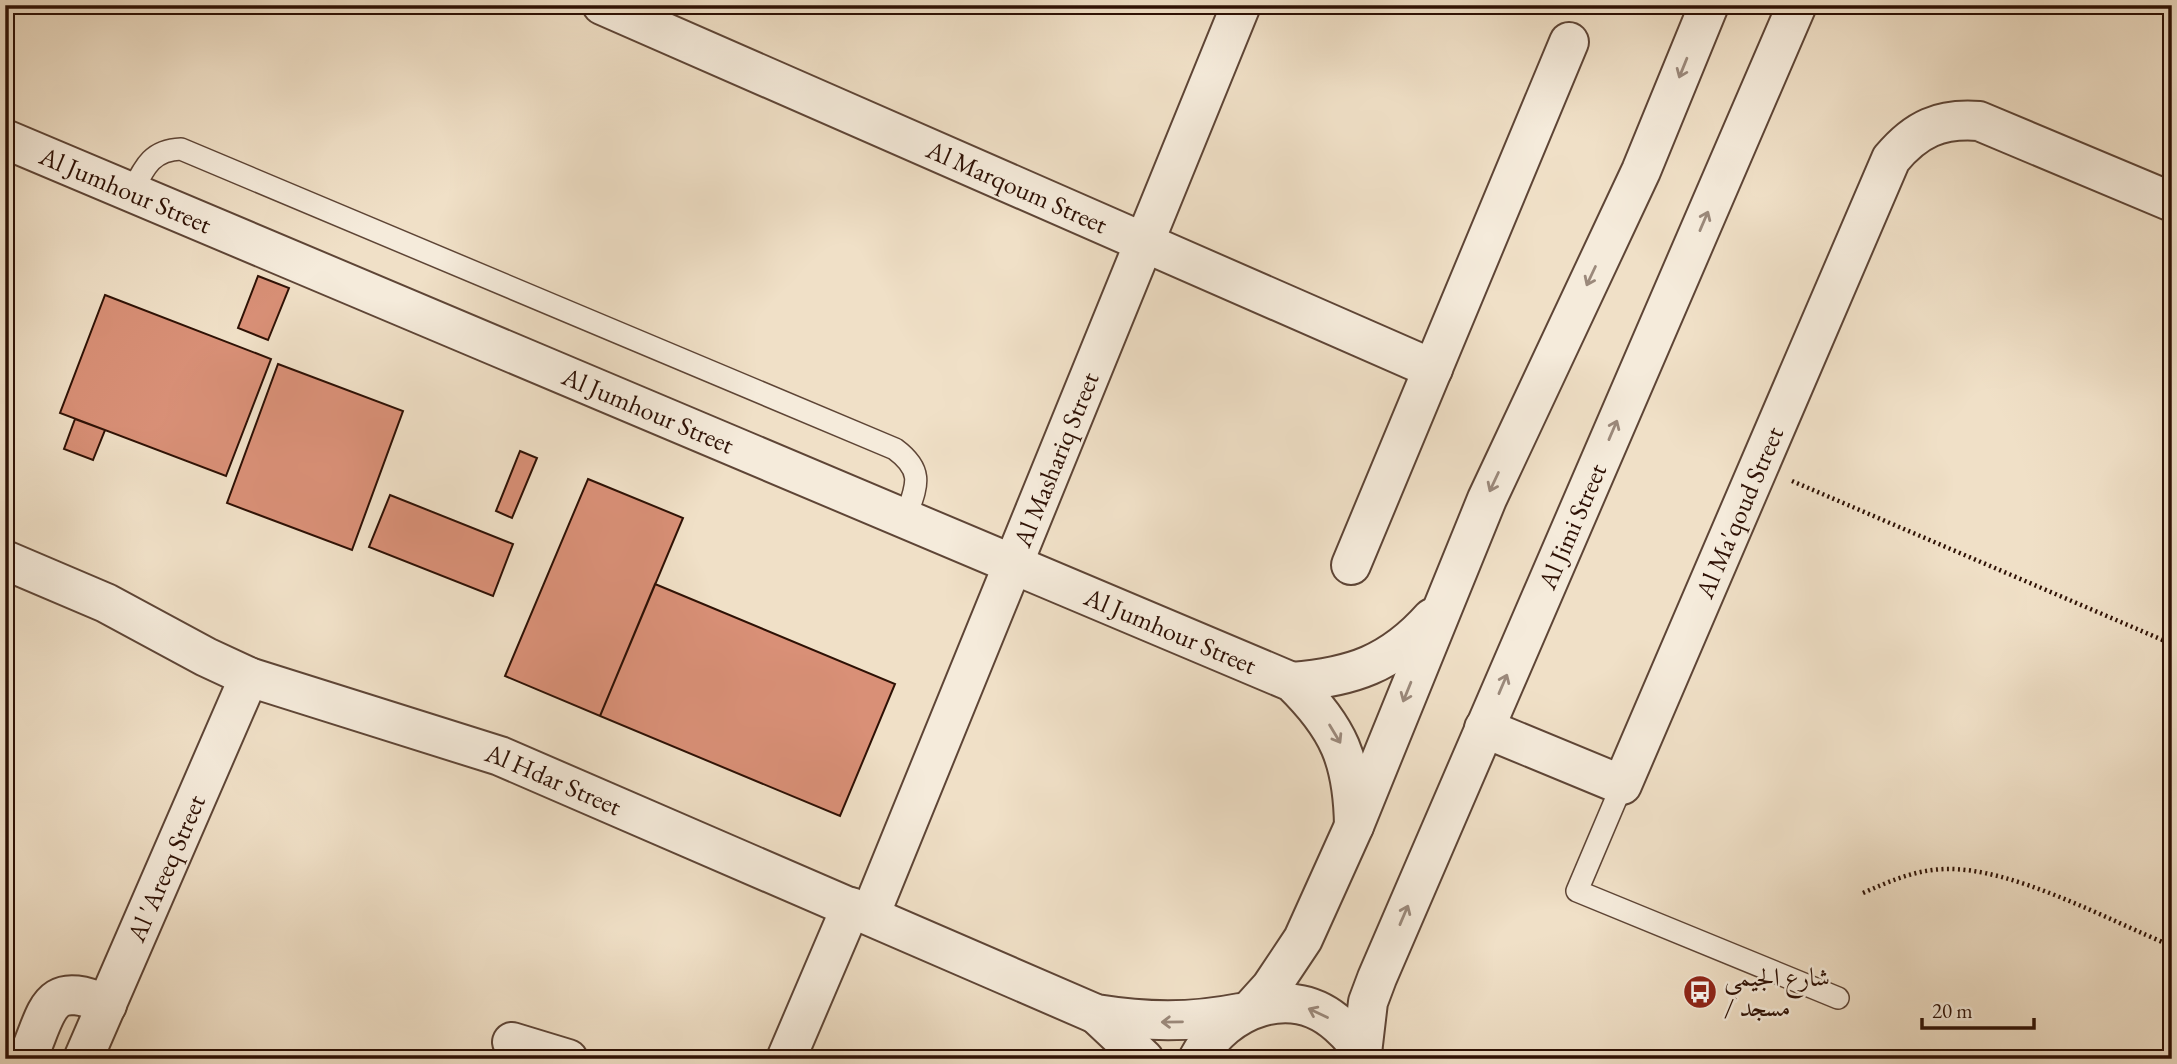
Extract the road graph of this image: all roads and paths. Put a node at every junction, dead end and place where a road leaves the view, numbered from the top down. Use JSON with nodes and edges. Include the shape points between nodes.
{"nodes":[{"id":1,"x":602,"y":5,"type":"edge"},
{"id":2,"x":1241,"y":5,"type":"edge"},
{"id":3,"x":1709,"y":5,"type":"edge"},
{"id":4,"x":1797,"y":5,"type":"edge"},
{"id":5,"x":1569,"y":42,"type":"dead end"},
{"id":6,"x":5,"y":139,"type":"edge"},
{"id":7,"x":131,"y":192,"type":"junction"},
{"id":8,"x":2172,"y":202,"type":"edge"},
{"id":9,"x":1143,"y":244,"type":"junction"},
{"id":10,"x":1433,"y":369,"type":"junction"},
{"id":11,"x":1759,"y":467,"type":"junction"},
{"id":12,"x":905,"y":519,"type":"junction"},
{"id":13,"x":5,"y":561,"type":"edge"},
{"id":14,"x":1013,"y":564,"type":"junction"},
{"id":15,"x":1351,"y":565,"type":"dead end"},
{"id":16,"x":1441,"y":608,"type":"junction"},
{"id":17,"x":2172,"y":644,"type":"edge"},
{"id":18,"x":249,"y":677,"type":"junction"},
{"id":19,"x":1292,"y":682,"type":"junction"},
{"id":20,"x":1484,"y":728,"type":"junction"},
{"id":21,"x":1622,"y":785,"type":"junction"},
{"id":22,"x":1354,"y":826,"type":"junction"},
{"id":23,"x":1863,"y":893,"type":"dead end"},
{"id":24,"x":860,"y":911,"type":"junction"},
{"id":25,"x":2172,"y":946,"type":"edge"},
{"id":26,"x":1838,"y":998,"type":"dead end"},
{"id":27,"x":107,"y":1005,"type":"junction"},
{"id":28,"x":1246,"y":1011,"type":"junction"},
{"id":29,"x":1096,"y":1014,"type":"junction"},
{"id":30,"x":512,"y":1042,"type":"dead end"},
{"id":31,"x":1364,"y":1056,"type":"edge"},
{"id":32,"x":27,"y":1059,"type":"edge"},
{"id":33,"x":83,"y":1059,"type":"edge"},
{"id":34,"x":568,"y":1059,"type":"edge"},
{"id":35,"x":786,"y":1059,"type":"edge"},
{"id":36,"x":1144,"y":1059,"type":"edge"},
{"id":37,"x":1198,"y":1059,"type":"edge"}],
"edges":[{"from":1,"to":9,"type":"street","name":"Al Marqoum Street"},
{"from":2,"to":9,"type":"street","name":"Al Mashariq Street"},
{"from":3,"to":16,"type":"street","one_way":true,"via":[[1641,171],[1487,499]]},
{"from":20,"to":4,"type":"street","name":"Al Jimi Street","one_way":true},
{"from":5,"to":10,"type":"street"},
{"from":6,"to":7,"type":"street","name":"Al Jumhour Street"},
{"from":7,"to":12,"type":"street","name":"Al Jumhour Street"},
{"from":7,"to":12,"type":"lane","via":[[155,155],[181,149],[895,449],[914,468],[917,481]]},
{"from":8,"to":11,"type":"street","name":"Al Ma'qoud Street","via":[[1979,121],[1954,119],[1929,125],[1908,139],[1891,159]]},
{"from":9,"to":10,"type":"street","name":"Al Marqoum Street"},
{"from":9,"to":14,"type":"street","name":"Al Mashariq Street"},
{"from":10,"to":15,"type":"street"},
{"from":11,"to":17,"type":"path"},
{"from":11,"to":21,"type":"street","name":"Al Ma'qoud Street"},
{"from":12,"to":14,"type":"street","name":"Al Jumhour Street"},
{"from":13,"to":18,"type":"street","name":"Al Hdar Street","via":[[106,603]]},
{"from":14,"to":19,"type":"street","name":"Al Jumhour Street"},
{"from":14,"to":24,"type":"street","name":"Al Mashariq Street"},
{"from":16,"to":19,"type":"street","name":"Al Jumhour Street","via":[[1412,640],[1376,664],[1335,678]]},
{"from":16,"to":22,"type":"street","one_way":true},
{"from":18,"to":24,"type":"street","name":"Al Hdar Street","via":[[500,756]]},
{"from":18,"to":27,"type":"street","name":"Al 'Areeq Street"},
{"from":19,"to":22,"type":"street","name":"Al Jumhour Street","one_way":true,"via":[[1322,711],[1342,746],[1353,785]]},
{"from":20,"to":21,"type":"street"},
{"from":31,"to":20,"type":"street","name":"Al Jimi Street","one_way":true,"via":[[1368,1002]]},
{"from":21,"to":26,"type":"lane","name":"Al Ma'qoud Street","via":[[1577,891]]},
{"from":22,"to":28,"type":"street","via":[[1303,939],[1271,987]]},
{"from":23,"to":25,"type":"path","via":[[1921,872],[1974,870],[2004,876]]},
{"from":24,"to":29,"type":"street","name":"Al Hdar Street"},
{"from":24,"to":35,"type":"street","name":"Al Mashariq Street"},
{"from":27,"to":32,"type":"street","via":[[80,993],[58,997]]},
{"from":27,"to":33,"type":"street","name":"Al 'Areeq Street"},
{"from":28,"to":29,"type":"street","name":"Al Hdar Street","one_way":true,"via":[[1168,1022]]},
{"from":31,"to":28,"type":"street","name":"Al Hdar Street","one_way":true,"via":[[1350,1035],[1316,1010],[1295,1004]]},
{"from":28,"to":37,"type":"street","via":[[1221,1026]]},
{"from":29,"to":36,"type":"street","name":"Al Hdar Street"},
{"from":30,"to":34,"type":"street"}]}
